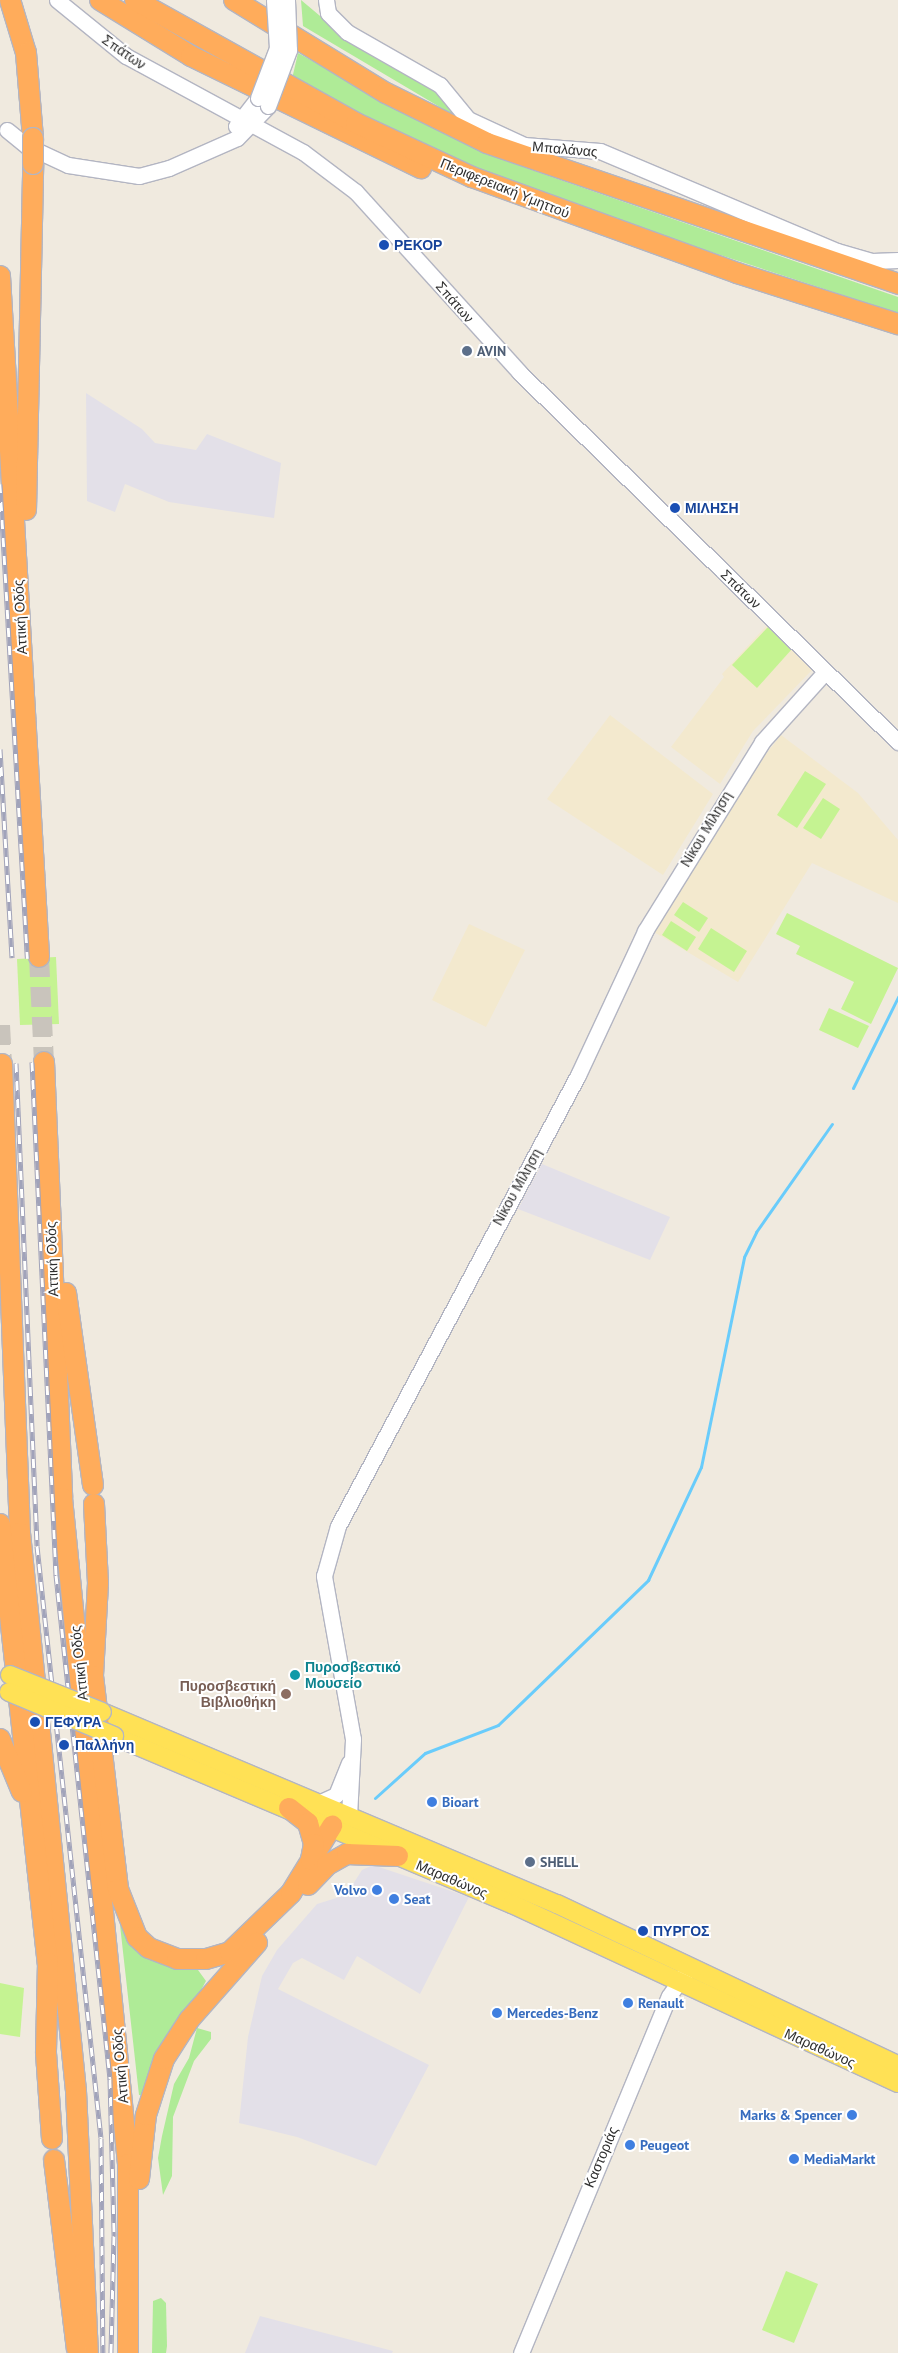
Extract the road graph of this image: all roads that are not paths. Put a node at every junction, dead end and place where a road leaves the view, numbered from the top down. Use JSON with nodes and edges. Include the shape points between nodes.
{"nodes":[{"id":1,"x":10,"y":0,"type":"edge"},
{"id":2,"x":135,"y":0,"type":"edge"},
{"id":3,"x":234,"y":0,"type":"edge"},
{"id":4,"x":248,"y":0,"type":"edge"},
{"id":5,"x":274,"y":0,"type":"edge"},
{"id":6,"x":287,"y":0,"type":"edge"},
{"id":7,"x":326,"y":0,"type":"edge"},
{"id":8,"x":104,"y":2,"type":"edge"},
{"id":9,"x":61,"y":3,"type":"edge"},
{"id":10,"x":386,"y":93,"type":"junction"},
{"id":11,"x":263,"y":102,"type":"junction"},
{"id":12,"x":247,"y":122,"type":"junction"},
{"id":13,"x":7,"y":130,"type":"dead end"},
{"id":14,"x":567,"y":214,"type":"junction"},
{"id":15,"x":898,"y":260,"type":"edge"},
{"id":16,"x":0,"y":276,"type":"edge"},
{"id":17,"x":898,"y":284,"type":"edge"},
{"id":18,"x":898,"y":324,"type":"edge"},
{"id":19,"x":825,"y":672,"type":"junction"},
{"id":20,"x":27,"y":732,"type":"junction"},
{"id":21,"x":898,"y":742,"type":"edge"},
{"id":22,"x":39,"y":957,"type":"tunnel mouth"},
{"id":23,"x":2,"y":1064,"type":"dead end"},
{"id":24,"x":6,"y":1148,"type":"junction"},
{"id":25,"x":0,"y":1281,"type":"edge"},
{"id":26,"x":0,"y":1524,"type":"edge"},
{"id":27,"x":5,"y":1682,"type":"edge"},
{"id":28,"x":0,"y":1739,"type":"edge"},
{"id":29,"x":353,"y":1740,"type":"junction"},
{"id":30,"x":318,"y":1803,"type":"junction"},
{"id":31,"x":289,"y":1808,"type":"junction"},
{"id":32,"x":341,"y":1821,"type":"junction"},
{"id":33,"x":398,"y":1856,"type":"junction"},
{"id":34,"x":312,"y":1873,"type":"junction"},
{"id":35,"x":42,"y":1907,"type":"junction"},
{"id":36,"x":690,"y":1966,"type":"junction"},
{"id":37,"x":677,"y":1982,"type":"junction"},
{"id":38,"x":898,"y":2065,"type":"edge"},
{"id":39,"x":898,"y":2083,"type":"edge"},
{"id":40,"x":52,"y":2139,"type":"dead end"},
{"id":41,"x":54,"y":2160,"type":"dead end"},
{"id":42,"x":131,"y":2254,"type":"junction"},
{"id":43,"x":77,"y":2353,"type":"edge"},
{"id":44,"x":88,"y":2353,"type":"edge"},
{"id":45,"x":128,"y":2353,"type":"edge"},
{"id":46,"x":521,"y":2353,"type":"edge"}],
"edges":[{"from":1,"to":20,"type":"highway","bridge":true,"via":[[26,53],[34,138],[26,509]]},
{"from":2,"to":14,"type":"highway","name":"Περιφερειακή Υμηττού","via":[[356,123],[472,177]]},
{"from":3,"to":10,"type":"highway"},
{"from":4,"to":10,"type":"highway"},
{"from":5,"to":11,"type":"street","bridge":true,"via":[[277,48]]},
{"from":6,"to":11,"type":"street","bridge":true,"via":[[289,50]]},
{"from":7,"to":15,"type":"street","name":"Μπαλάνας","via":[[328,13],[347,32],[440,85],[468,119],[524,145],[600,151],[837,251],[872,261]]},
{"from":8,"to":14,"type":"highway","via":[[192,56],[386,154],[543,210]]},
{"from":9,"to":12,"type":"street","name":"Σπάτων","via":[[126,56]]},
{"from":10,"to":17,"type":"highway","via":[[535,162]]},
{"from":11,"to":12,"type":"street"},
{"from":12,"to":13,"type":"street","via":[[207,152],[162,170],[116,175],[51,159]]},
{"from":12,"to":19,"type":"street","name":"Σπάτων","via":[[324,166],[375,210],[519,372]]},
{"from":14,"to":18,"type":"highway","name":"Περιφερειακή Υμηττού"},
{"from":16,"to":20,"type":"highway","name":"Αττική Οδός"},
{"from":19,"to":21,"type":"street","name":"Σπάτων"},
{"from":19,"to":29,"type":"street","name":"Νίκου Μίληση","via":[[762,742],[645,932],[578,1075],[338,1526],[325,1563],[324,1584]]},
{"from":20,"to":22,"type":"highway","name":"Αττική Οδός"},
{"from":23,"to":24,"type":"highway"},
{"from":24,"to":25,"type":"highway"},
{"from":24,"to":44,"type":"highway","via":[[20,1533],[76,2091]]},
{"from":26,"to":35,"type":"highway"},
{"from":27,"to":30,"type":"main road","name":"Μαραθώνος","bridge":true,"via":[[102,1712]]},
{"from":27,"to":31,"type":"main road","name":"Μαραθώνος","bridge":true,"via":[[114,1736]]},
{"from":28,"to":35,"type":"highway","via":[[23,1793]]},
{"from":29,"to":30,"type":"street","name":"Νίκου Μίληση","via":[[340,1789],[331,1799]]},
{"from":29,"to":32,"type":"street","name":"Νίκου Μίληση"},
{"from":30,"to":32,"type":"main road","name":"Μαραθώνος"},
{"from":31,"to":32,"type":"main road","name":"Μαραθώνος"},
{"from":31,"to":34,"type":"highway","via":[[303,1816],[313,1837]]},
{"from":32,"to":33,"type":"main road","name":"Μαραθώνος"},
{"from":32,"to":34,"type":"highway"},
{"from":32,"to":36,"type":"main road","name":"Μαραθώνος","via":[[552,1902]]},
{"from":33,"to":34,"type":"highway","via":[[355,1852],[340,1856]]},
{"from":33,"to":37,"type":"main road","name":"Μαραθώνος"},
{"from":34,"to":42,"type":"highway","via":[[205,2000],[164,2060],[146,2115]]},
{"from":34,"to":42,"type":"highway","name":"Αττική Οδός","via":[[255,1932],[218,1956],[193,1961],[162,1956],[149,1948],[128,1923],[118,1889],[94,1676],[98,1583],[93,1494],[68,1314],[56,1142],[44,1062],[62,1498],[122,2078]]},
{"from":35,"to":40,"type":"highway","via":[[49,1977],[46,2053]]},
{"from":36,"to":37,"type":"street","name":"Καστοριάς"},
{"from":36,"to":38,"type":"main road","name":"Μαραθώνος"},
{"from":37,"to":39,"type":"main road","name":"Μαραθώνος"},
{"from":37,"to":46,"type":"street","name":"Καστοριάς"},
{"from":41,"to":43,"type":"highway"},
{"from":42,"to":45,"type":"highway","name":"Αττική Οδός"}]}
